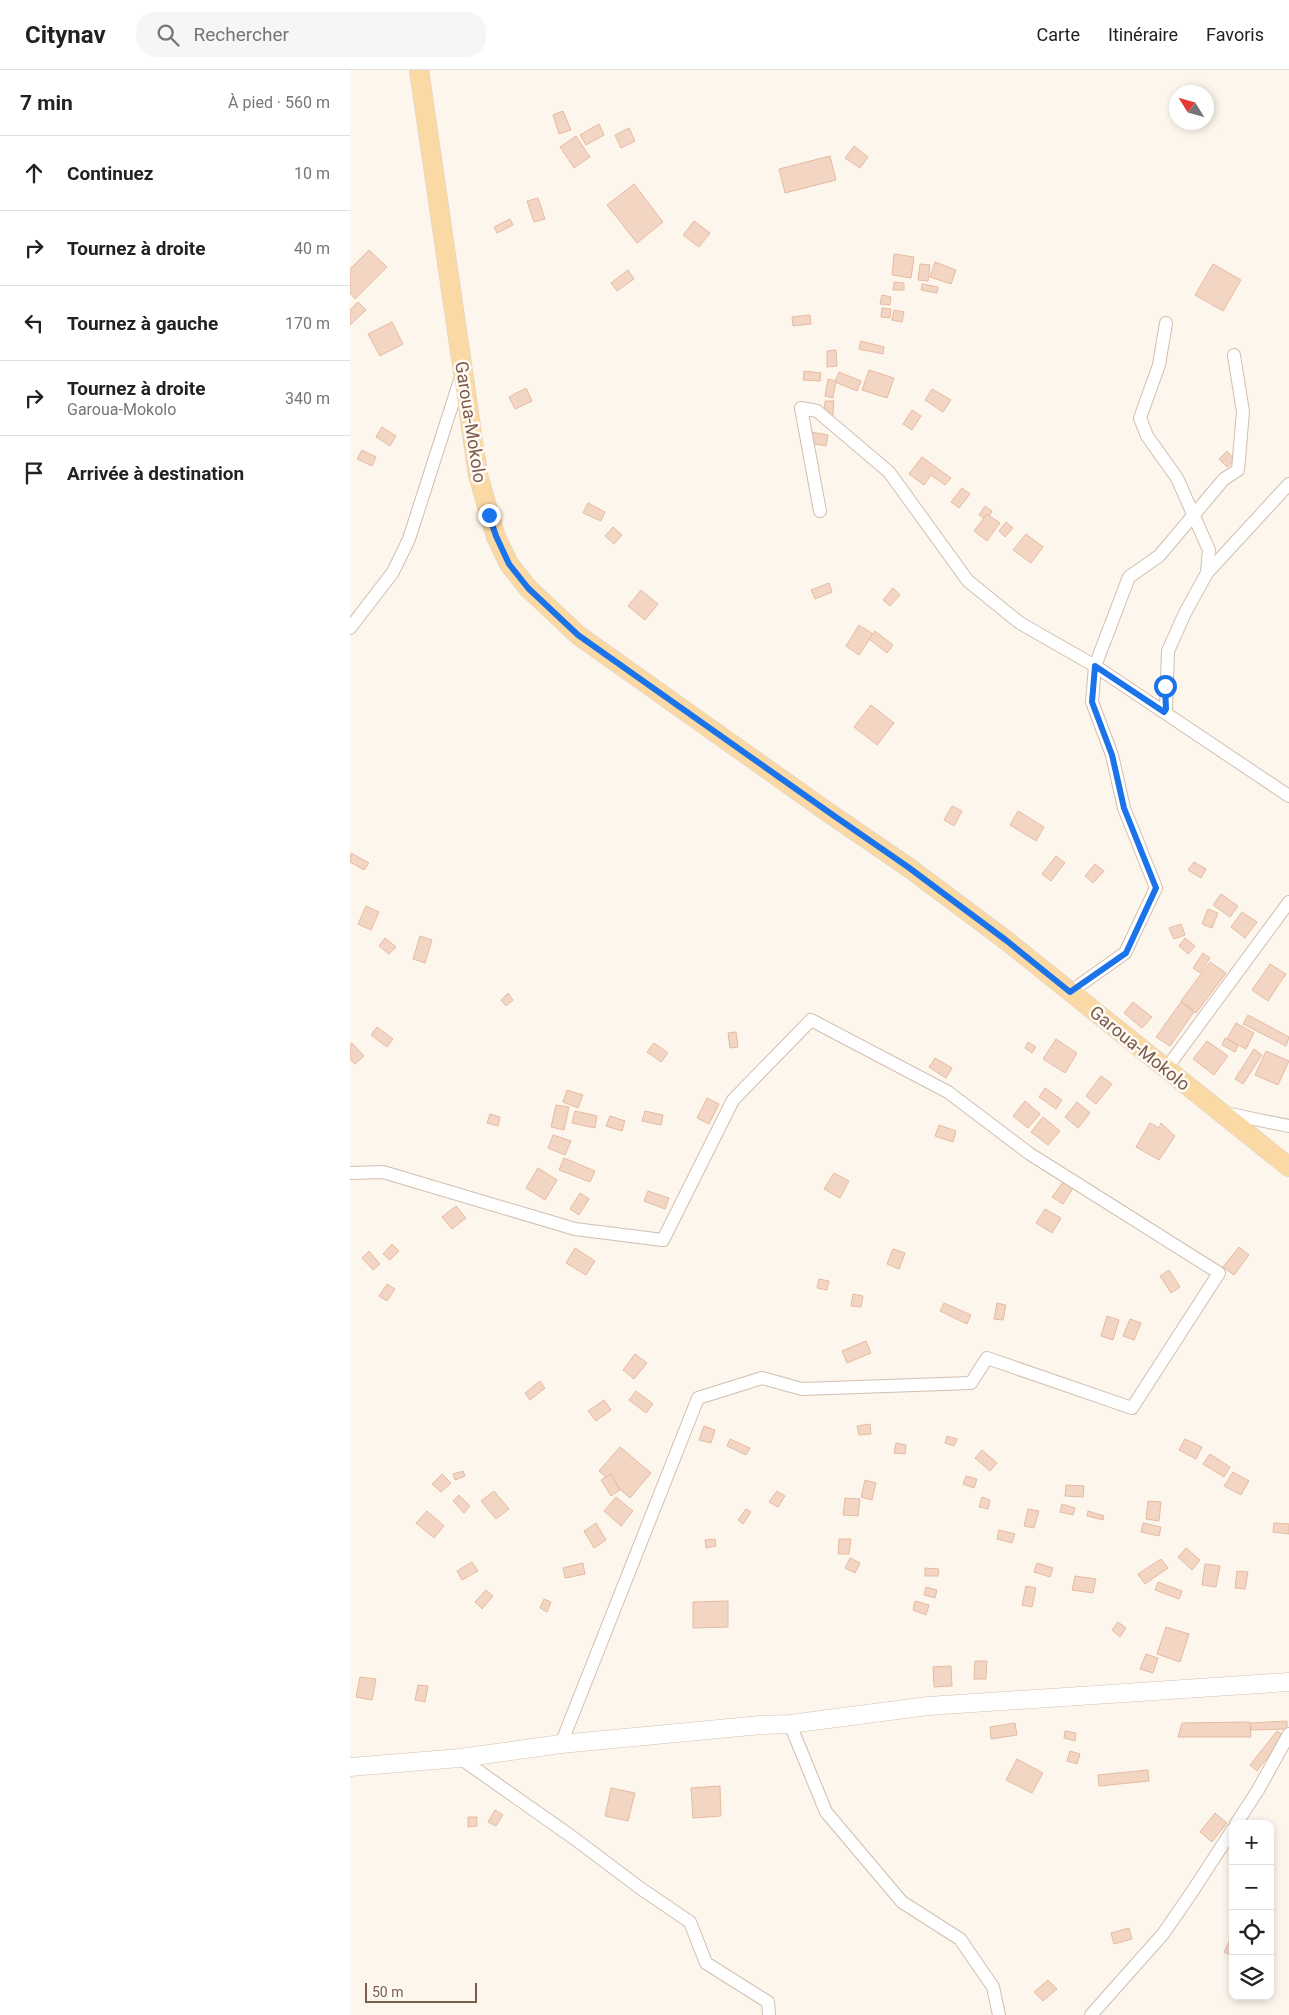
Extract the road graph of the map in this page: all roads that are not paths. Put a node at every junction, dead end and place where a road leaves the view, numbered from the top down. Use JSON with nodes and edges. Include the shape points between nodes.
{"nodes":[{"id":1,"x":419,"y":70,"type":"edge"},
{"id":2,"x":1166,"y":323,"type":"dead end"},
{"id":3,"x":1234,"y":355,"type":"dead end"},
{"id":4,"x":463,"y":372,"type":"junction"},
{"id":5,"x":1289,"y":484,"type":"edge"},
{"id":6,"x":820,"y":511,"type":"dead end"},
{"id":7,"x":1193,"y":516,"type":"junction"},
{"id":8,"x":1207,"y":573,"type":"junction"},
{"id":9,"x":350,"y":628,"type":"edge"},
{"id":10,"x":1095,"y":666,"type":"junction"},
{"id":11,"x":1164,"y":712,"type":"junction"},
{"id":12,"x":1289,"y":796,"type":"edge"},
{"id":13,"x":1289,"y":902,"type":"edge"},
{"id":14,"x":1070,"y":992,"type":"junction"},
{"id":15,"x":1166,"y":1069,"type":"junction"},
{"id":16,"x":1219,"y":1112,"type":"junction"},
{"id":17,"x":1289,"y":1126,"type":"edge"},
{"id":18,"x":1289,"y":1167,"type":"edge"},
{"id":19,"x":350,"y":1172,"type":"edge"},
{"id":20,"x":1289,"y":1682,"type":"edge"},
{"id":21,"x":790,"y":1724,"type":"junction"},
{"id":22,"x":1289,"y":1734,"type":"edge"},
{"id":23,"x":561,"y":1744,"type":"junction"},
{"id":24,"x":460,"y":1758,"type":"junction"},
{"id":25,"x":350,"y":1767,"type":"edge"},
{"id":26,"x":1239,"y":1820,"type":"edge"},
{"id":27,"x":1229,"y":1835,"type":"edge"},
{"id":28,"x":769,"y":2015,"type":"edge"},
{"id":29,"x":999,"y":2015,"type":"edge"},
{"id":30,"x":1091,"y":2015,"type":"edge"}],
"edges":[{"from":1,"to":4,"type":"main road","name":"Garoua-Mokolo"},
{"from":2,"to":7,"type":"street","via":[[1159,365],[1140,418],[1147,436],[1177,478]]},
{"from":3,"to":7,"type":"street","via":[[1243,412],[1238,470],[1224,480]]},
{"from":4,"to":9,"type":"street","via":[[409,539],[393,572]]},
{"from":4,"to":14,"type":"main road","name":"Garoua-Mokolo","via":[[478,475],[489,515],[509,564],[528,588],[578,635],[908,867]]},
{"from":5,"to":8,"type":"street"},
{"from":6,"to":10,"type":"street","via":[[801,408],[817,411],[889,472],[968,581],[1020,624]]},
{"from":7,"to":8,"type":"street","via":[[1209,550]]},
{"from":7,"to":10,"type":"street","via":[[1159,556],[1129,577]]},
{"from":8,"to":11,"type":"street","via":[[1168,651]]},
{"from":10,"to":11,"type":"street"},
{"from":10,"to":14,"type":"street","via":[[1092,702],[1112,755],[1124,808],[1156,888],[1126,953]]},
{"from":11,"to":12,"type":"street"},
{"from":13,"to":15,"type":"street"},
{"from":14,"to":15,"type":"main road","name":"Garoua-Mokolo"},
{"from":15,"to":16,"type":"main road","name":"Garoua-Mokolo"},
{"from":16,"to":17,"type":"street"},
{"from":16,"to":18,"type":"main road","name":"Garoua-Mokolo"},
{"from":19,"to":23,"type":"street","via":[[383,1172],[575,1229],[663,1240],[733,1100],[811,1020],[948,1092],[1030,1154],[1219,1273],[1132,1408],[987,1358],[971,1383],[802,1389],[762,1378],[698,1398]]},
{"from":20,"to":21,"type":"main road","via":[[928,1706]]},
{"from":21,"to":23,"type":"main road"},
{"from":21,"to":29,"type":"street","via":[[826,1812],[902,1902],[960,1939],[992,1987]]},
{"from":22,"to":26,"type":"street"},
{"from":23,"to":24,"type":"main road"},
{"from":24,"to":25,"type":"main road"},
{"from":24,"to":28,"type":"street","via":[[690,1922],[706,1963],[768,2002]]},
{"from":27,"to":30,"type":"street","via":[[1163,1934]]}]}
